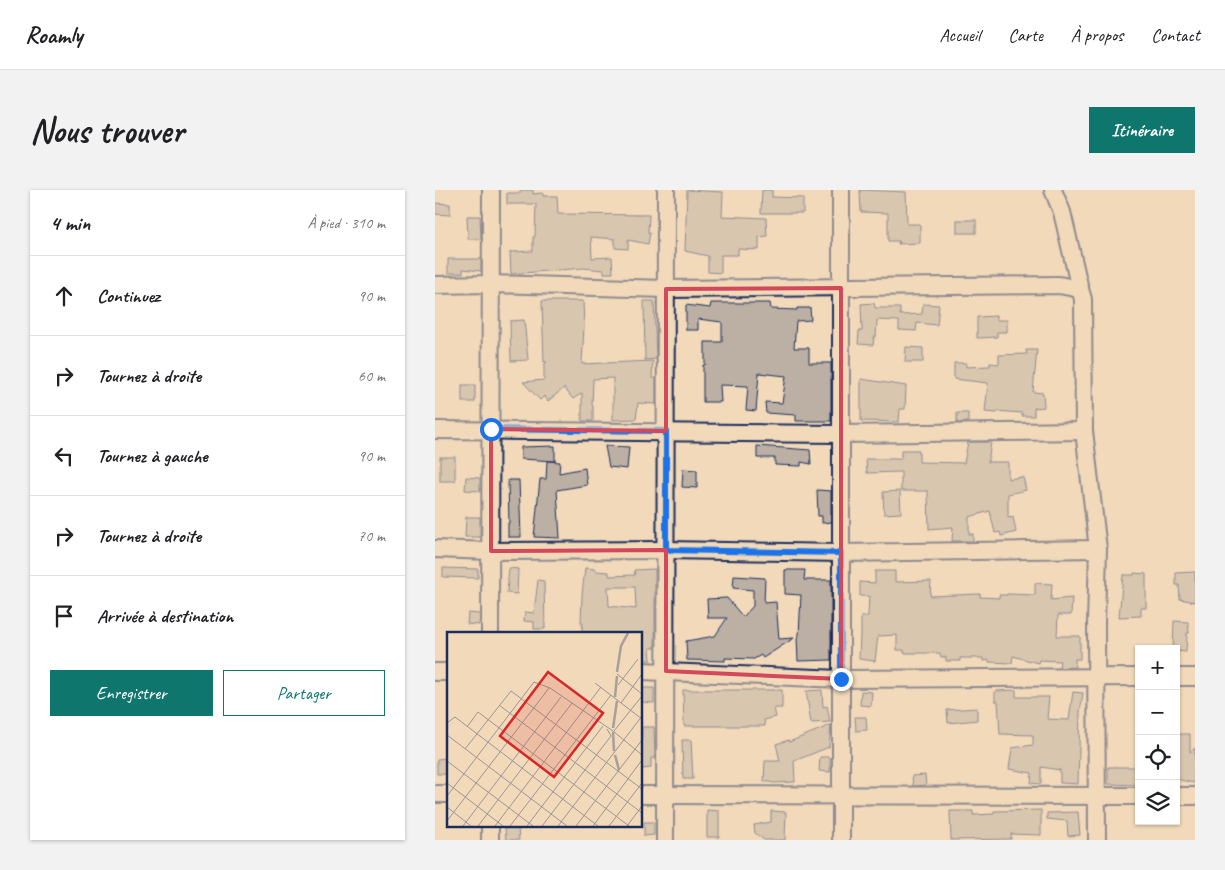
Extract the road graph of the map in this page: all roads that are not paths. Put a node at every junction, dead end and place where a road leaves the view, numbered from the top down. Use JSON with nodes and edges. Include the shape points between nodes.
{"nodes":[{"id":1,"x":491,"y":190,"type":"edge"},
{"id":2,"x":666,"y":190,"type":"edge"},
{"id":3,"x":841,"y":190,"type":"edge"},
{"id":4,"x":1053,"y":190,"type":"edge"},
{"id":5,"x":491,"y":284,"type":"junction"},
{"id":6,"x":435,"y":285,"type":"edge"},
{"id":7,"x":841,"y":288,"type":"junction"},
{"id":8,"x":666,"y":289,"type":"junction"},
{"id":9,"x":1079,"y":289,"type":"junction"},
{"id":10,"x":491,"y":429,"type":"junction"},
{"id":11,"x":435,"y":430,"type":"edge"},
{"id":12,"x":666,"y":431,"type":"junction"},
{"id":13,"x":1084,"y":431,"type":"junction"},
{"id":14,"x":841,"y":434,"type":"junction"},
{"id":15,"x":435,"y":549,"type":"edge"},
{"id":16,"x":1098,"y":549,"type":"junction"},
{"id":17,"x":666,"y":550,"type":"junction"},
{"id":18,"x":491,"y":551,"type":"junction"},
{"id":19,"x":841,"y":553,"type":"junction"},
{"id":20,"x":490,"y":632,"type":"edge"},
{"id":21,"x":643,"y":671,"type":"edge"},
{"id":22,"x":665,"y":671,"type":"junction"},
{"id":23,"x":1096,"y":677,"type":"junction"},
{"id":24,"x":1135,"y":677,"type":"edge"},
{"id":25,"x":1180,"y":677,"type":"edge"},
{"id":26,"x":1195,"y":677,"type":"edge"},
{"id":27,"x":841,"y":679,"type":"junction"},
{"id":28,"x":643,"y":795,"type":"edge"},
{"id":29,"x":665,"y":795,"type":"junction"},
{"id":30,"x":841,"y":795,"type":"junction"},
{"id":31,"x":1096,"y":796,"type":"junction"},
{"id":32,"x":1135,"y":796,"type":"edge"},
{"id":33,"x":1180,"y":796,"type":"edge"},
{"id":34,"x":1195,"y":796,"type":"edge"},
{"id":35,"x":665,"y":840,"type":"edge"},
{"id":36,"x":841,"y":840,"type":"edge"},
{"id":37,"x":1097,"y":840,"type":"edge"}],
"edges":[{"from":1,"to":5,"type":"street"},
{"from":2,"to":8,"type":"street"},
{"from":3,"to":7,"type":"street"},
{"from":4,"to":9,"type":"street","via":[[1062,212]]},
{"from":5,"to":6,"type":"street"},
{"from":5,"to":8,"type":"street"},
{"from":5,"to":10,"type":"street"},
{"from":7,"to":8,"type":"street"},
{"from":7,"to":9,"type":"street","via":[[1059,285]]},
{"from":7,"to":14,"type":"street"},
{"from":8,"to":12,"type":"street"},
{"from":9,"to":13,"type":"street","via":[[1083,299]]},
{"from":10,"to":11,"type":"street"},
{"from":10,"to":12,"type":"street"},
{"from":10,"to":18,"type":"street"},
{"from":12,"to":14,"type":"street"},
{"from":12,"to":17,"type":"street"},
{"from":13,"to":14,"type":"street"},
{"from":13,"to":16,"type":"street"},
{"from":14,"to":19,"type":"street"},
{"from":15,"to":18,"type":"street"},
{"from":16,"to":19,"type":"street"},
{"from":16,"to":23,"type":"street"},
{"from":17,"to":18,"type":"street"},
{"from":17,"to":19,"type":"street"},
{"from":17,"to":22,"type":"street"},
{"from":18,"to":20,"type":"street"},
{"from":19,"to":27,"type":"street"},
{"from":21,"to":22,"type":"street"},
{"from":22,"to":27,"type":"street"},
{"from":22,"to":29,"type":"street"},
{"from":23,"to":24,"type":"street"},
{"from":23,"to":27,"type":"street"},
{"from":23,"to":31,"type":"street"},
{"from":25,"to":26,"type":"street"},
{"from":27,"to":30,"type":"street"},
{"from":28,"to":29,"type":"street"},
{"from":29,"to":30,"type":"street"},
{"from":29,"to":35,"type":"street"},
{"from":30,"to":31,"type":"street"},
{"from":30,"to":36,"type":"street"},
{"from":31,"to":32,"type":"street"},
{"from":31,"to":37,"type":"street"},
{"from":33,"to":34,"type":"street"}]}
